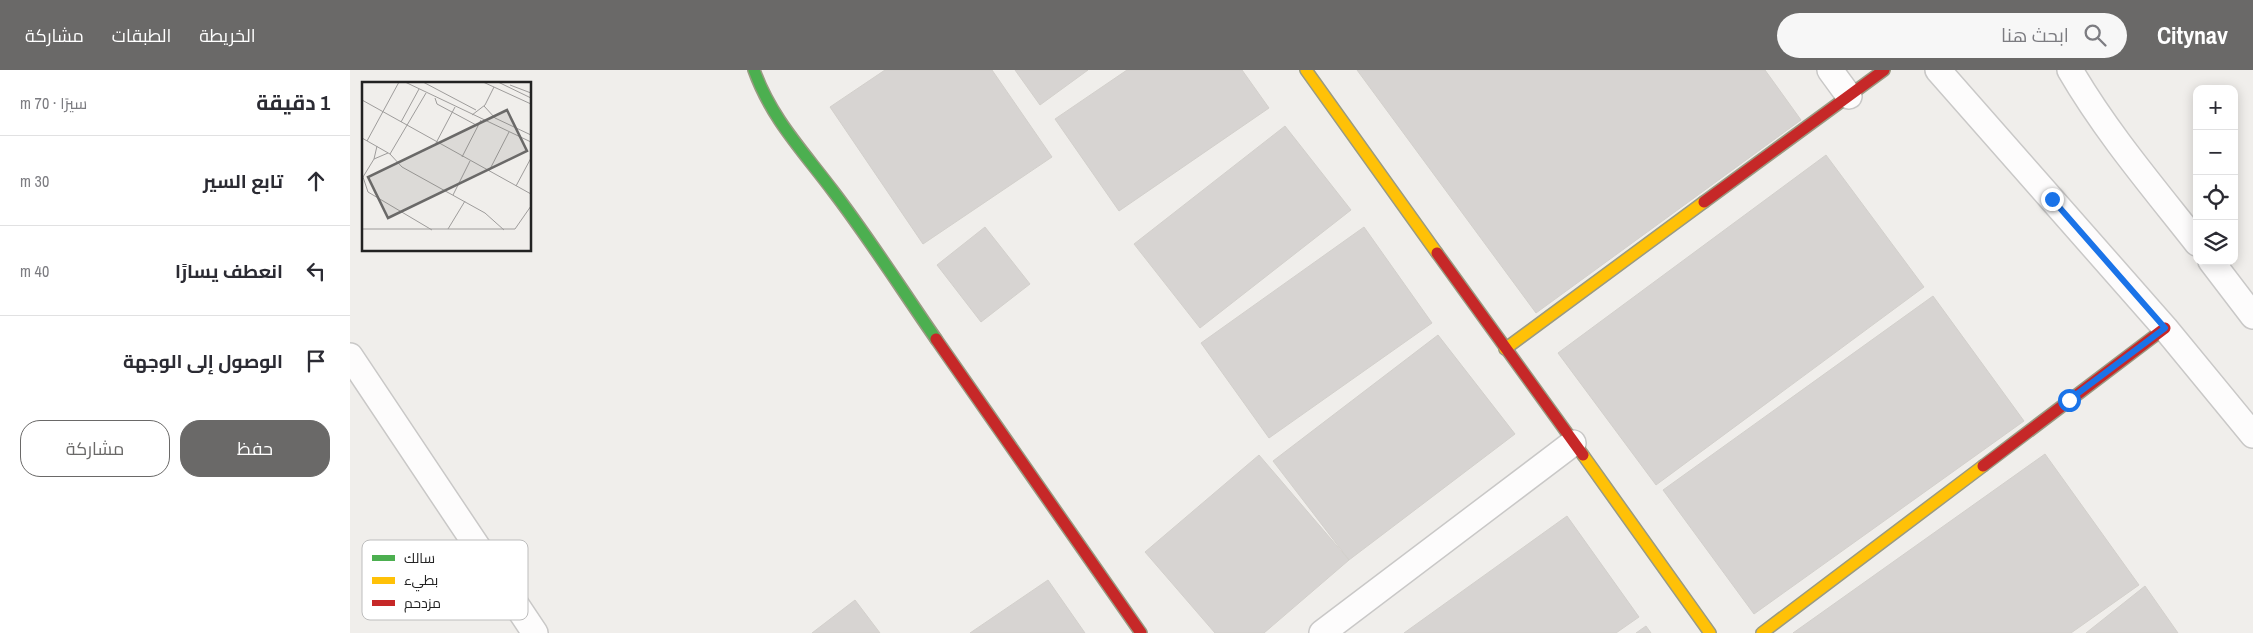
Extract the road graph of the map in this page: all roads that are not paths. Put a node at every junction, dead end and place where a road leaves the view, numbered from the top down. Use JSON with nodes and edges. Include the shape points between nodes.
{"nodes":[{"id":1,"x":754,"y":70,"type":"edge"},
{"id":2,"x":1306,"y":70,"type":"edge"},
{"id":3,"x":1830,"y":70,"type":"edge"},
{"id":4,"x":1884,"y":70,"type":"edge"},
{"id":5,"x":1938,"y":70,"type":"edge"},
{"id":6,"x":2070,"y":70,"type":"edge"},
{"id":7,"x":1849,"y":96,"type":"junction"},
{"id":8,"x":2193,"y":238,"type":"edge"},
{"id":9,"x":2214,"y":265,"type":"edge"},
{"id":10,"x":2253,"y":316,"type":"edge"},
{"id":11,"x":2165,"y":328,"type":"junction"},
{"id":12,"x":1505,"y":349,"type":"junction"},
{"id":13,"x":350,"y":356,"type":"edge"},
{"id":14,"x":2253,"y":435,"type":"edge"},
{"id":15,"x":1573,"y":443,"type":"junction"},
{"id":16,"x":473,"y":540,"type":"edge"},
{"id":17,"x":526,"y":620,"type":"edge"},
{"id":18,"x":535,"y":633,"type":"edge"},
{"id":19,"x":1141,"y":633,"type":"edge"},
{"id":20,"x":1322,"y":633,"type":"edge"},
{"id":21,"x":1710,"y":633,"type":"edge"},
{"id":22,"x":1762,"y":633,"type":"edge"}],
"edges":[{"from":1,"to":19,"type":"street","via":[[784,132],[833,191]]},
{"from":2,"to":12,"type":"street"},
{"from":3,"to":7,"type":"street"},
{"from":4,"to":7,"type":"street"},
{"from":5,"to":11,"type":"street"},
{"from":6,"to":8,"type":"street","via":[[2108,129]]},
{"from":7,"to":12,"type":"street"},
{"from":9,"to":10,"type":"street"},
{"from":11,"to":14,"type":"street"},
{"from":11,"to":22,"type":"street"},
{"from":12,"to":15,"type":"street"},
{"from":13,"to":16,"type":"street"},
{"from":15,"to":20,"type":"street"},
{"from":15,"to":21,"type":"street"},
{"from":17,"to":18,"type":"street"}]}
